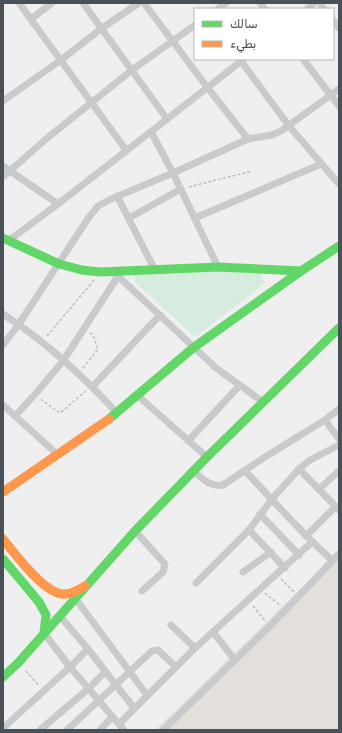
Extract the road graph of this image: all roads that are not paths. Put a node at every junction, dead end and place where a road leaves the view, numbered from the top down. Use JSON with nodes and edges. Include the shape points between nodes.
{"nodes":[{"id":1,"x":19,"y":3,"type":"edge"},
{"id":2,"x":52,"y":3,"type":"edge"},
{"id":3,"x":83,"y":3,"type":"edge"},
{"id":4,"x":139,"y":3,"type":"edge"},
{"id":5,"x":144,"y":3,"type":"edge"},
{"id":6,"x":31,"y":19,"type":"junction"},
{"id":7,"x":194,"y":26,"type":"edge"},
{"id":8,"x":102,"y":28,"type":"junction"},
{"id":9,"x":173,"y":41,"type":"junction"},
{"id":10,"x":61,"y":60,"type":"junction"},
{"id":11,"x":242,"y":60,"type":"edge"},
{"id":12,"x":304,"y":60,"type":"edge"},
{"id":13,"x":132,"y":70,"type":"junction"},
{"id":14,"x":206,"y":87,"type":"junction"},
{"id":15,"x":339,"y":89,"type":"edge"},
{"id":16,"x":330,"y":96,"type":"junction"},
{"id":17,"x":3,"y":101,"type":"edge"},
{"id":18,"x":91,"y":104,"type":"junction"},
{"id":19,"x":339,"y":106,"type":"edge"},
{"id":20,"x":167,"y":119,"type":"junction"},
{"id":21,"x":289,"y":126,"type":"junction"},
{"id":22,"x":150,"y":132,"type":"junction"},
{"id":23,"x":248,"y":139,"type":"junction"},
{"id":24,"x":126,"y":150,"type":"junction"},
{"id":25,"x":321,"y":164,"type":"junction"},
{"id":26,"x":3,"y":166,"type":"edge"},
{"id":27,"x":10,"y":171,"type":"junction"},
{"id":28,"x":173,"y":173,"type":"junction"},
{"id":29,"x":3,"y":177,"type":"edge"},
{"id":30,"x":339,"y":184,"type":"edge"},
{"id":31,"x":181,"y":189,"type":"junction"},
{"id":32,"x":117,"y":196,"type":"junction"},
{"id":33,"x":58,"y":204,"type":"junction"},
{"id":34,"x":129,"y":218,"type":"junction"},
{"id":35,"x":195,"y":218,"type":"junction"},
{"id":36,"x":6,"y":239,"type":"edge"},
{"id":37,"x":339,"y":246,"type":"edge"},
{"id":38,"x":59,"y":264,"type":"junction"},
{"id":39,"x":218,"y":268,"type":"junction"},
{"id":40,"x":154,"y":270,"type":"junction"},
{"id":41,"x":301,"y":271,"type":"junction"},
{"id":42,"x":120,"y":274,"type":"junction"},
{"id":43,"x":3,"y":314,"type":"edge"},
{"id":44,"x":160,"y":315,"type":"junction"},
{"id":45,"x":19,"y":324,"type":"junction"},
{"id":46,"x":339,"y":328,"type":"edge"},
{"id":47,"x":3,"y":345,"type":"edge"},
{"id":48,"x":193,"y":348,"type":"junction"},
{"id":49,"x":63,"y":361,"type":"junction"},
{"id":50,"x":240,"y":385,"type":"junction"},
{"id":51,"x":92,"y":386,"type":"junction"},
{"id":52,"x":137,"y":395,"type":"junction"},
{"id":53,"x":263,"y":402,"type":"junction"},
{"id":54,"x":3,"y":405,"type":"edge"},
{"id":55,"x":339,"y":410,"type":"edge"},
{"id":56,"x":117,"y":413,"type":"junction"},
{"id":57,"x":15,"y":416,"type":"junction"},
{"id":58,"x":325,"y":420,"type":"junction"},
{"id":59,"x":339,"y":439,"type":"edge"},
{"id":60,"x":188,"y":441,"type":"junction"},
{"id":61,"x":339,"y":445,"type":"edge"},
{"id":62,"x":58,"y":455,"type":"junction"},
{"id":63,"x":207,"y":457,"type":"junction"},
{"id":64,"x":300,"y":469,"type":"junction"},
{"id":65,"x":339,"y":470,"type":"edge"},
{"id":66,"x":193,"y":471,"type":"junction"},
{"id":67,"x":245,"y":471,"type":"junction"},
{"id":68,"x":318,"y":489,"type":"junction"},
{"id":69,"x":3,"y":492,"type":"edge"},
{"id":70,"x":272,"y":498,"type":"junction"},
{"id":71,"x":337,"y":508,"type":"edge"},
{"id":72,"x":260,"y":514,"type":"junction"},
{"id":73,"x":248,"y":530,"type":"junction"},
{"id":74,"x":135,"y":531,"type":"junction"},
{"id":75,"x":306,"y":536,"type":"junction"},
{"id":76,"x":3,"y":539,"type":"edge"},
{"id":77,"x":312,"y":542,"type":"junction"},
{"id":78,"x":271,"y":552,"type":"junction"},
{"id":79,"x":339,"y":554,"type":"edge"},
{"id":80,"x":299,"y":555,"type":"junction"},
{"id":81,"x":3,"y":559,"type":"edge"},
{"id":82,"x":332,"y":560,"type":"junction"},
{"id":83,"x":285,"y":568,"type":"junction"},
{"id":84,"x":243,"y":572,"type":"dead end"},
{"id":85,"x":196,"y":583,"type":"dead end"},
{"id":86,"x":88,"y":584,"type":"junction"},
{"id":87,"x":142,"y":591,"type":"dead end"},
{"id":88,"x":75,"y":598,"type":"junction"},
{"id":89,"x":60,"y":616,"type":"junction"},
{"id":90,"x":171,"y":624,"type":"dead end"},
{"id":91,"x":213,"y":632,"type":"junction"},
{"id":92,"x":44,"y":634,"type":"junction"},
{"id":93,"x":195,"y":648,"type":"junction"},
{"id":94,"x":88,"y":649,"type":"junction"},
{"id":95,"x":235,"y":660,"type":"junction"},
{"id":96,"x":70,"y":667,"type":"junction"},
{"id":97,"x":176,"y":667,"type":"junction"},
{"id":98,"x":105,"y":672,"type":"junction"},
{"id":99,"x":129,"y":672,"type":"junction"},
{"id":100,"x":3,"y":677,"type":"edge"},
{"id":101,"x":116,"y":686,"type":"junction"},
{"id":102,"x":88,"y":689,"type":"junction"},
{"id":103,"x":147,"y":695,"type":"junction"},
{"id":104,"x":98,"y":700,"type":"junction"},
{"id":105,"x":134,"y":708,"type":"junction"},
{"id":106,"x":112,"y":716,"type":"junction"},
{"id":107,"x":119,"y":724,"type":"junction"},
{"id":108,"x":3,"y":728,"type":"edge"},
{"id":109,"x":40,"y":730,"type":"edge"},
{"id":110,"x":67,"y":730,"type":"edge"},
{"id":111,"x":100,"y":730,"type":"edge"},
{"id":112,"x":124,"y":730,"type":"edge"},
{"id":113,"x":162,"y":730,"type":"edge"}],
"edges":[{"from":1,"to":6,"type":"street"},
{"from":2,"to":6,"type":"street"},
{"from":3,"to":8,"type":"street"},
{"from":4,"to":8,"type":"street"},
{"from":5,"to":9,"type":"street"},
{"from":6,"to":10,"type":"street"},
{"from":7,"to":9,"type":"street"},
{"from":8,"to":10,"type":"street"},
{"from":8,"to":13,"type":"street"},
{"from":9,"to":13,"type":"street"},
{"from":9,"to":14,"type":"street"},
{"from":10,"to":17,"type":"street"},
{"from":10,"to":18,"type":"street"},
{"from":11,"to":14,"type":"street"},
{"from":11,"to":21,"type":"street"},
{"from":12,"to":16,"type":"street"},
{"from":13,"to":18,"type":"street"},
{"from":13,"to":20,"type":"street"},
{"from":14,"to":20,"type":"street"},
{"from":14,"to":23,"type":"street"},
{"from":15,"to":16,"type":"street"},
{"from":16,"to":19,"type":"street"},
{"from":16,"to":21,"type":"street"},
{"from":18,"to":24,"type":"street"},
{"from":18,"to":27,"type":"street"},
{"from":20,"to":22,"type":"street"},
{"from":21,"to":23,"type":"street","via":[[272,135]]},
{"from":21,"to":25,"type":"street"},
{"from":22,"to":24,"type":"street"},
{"from":22,"to":28,"type":"street"},
{"from":23,"to":28,"type":"street"},
{"from":24,"to":33,"type":"street"},
{"from":25,"to":30,"type":"street"},
{"from":25,"to":35,"type":"street"},
{"from":26,"to":27,"type":"street"},
{"from":27,"to":29,"type":"street"},
{"from":27,"to":33,"type":"street"},
{"from":28,"to":31,"type":"street"},
{"from":28,"to":32,"type":"street"},
{"from":31,"to":34,"type":"street"},
{"from":31,"to":35,"type":"street"},
{"from":32,"to":34,"type":"street"},
{"from":32,"to":38,"type":"street","via":[[96,208]]},
{"from":33,"to":36,"type":"street"},
{"from":34,"to":40,"type":"street"},
{"from":35,"to":39,"type":"street"},
{"from":36,"to":38,"type":"main road"},
{"from":37,"to":41,"type":"main road"},
{"from":38,"to":42,"type":"main road","via":[[82,270]]},
{"from":38,"to":45,"type":"street"},
{"from":39,"to":40,"type":"main road"},
{"from":39,"to":41,"type":"main road"},
{"from":40,"to":42,"type":"main road"},
{"from":41,"to":48,"type":"main road"},
{"from":42,"to":44,"type":"street"},
{"from":42,"to":49,"type":"street"},
{"from":43,"to":45,"type":"street"},
{"from":44,"to":48,"type":"street"},
{"from":44,"to":51,"type":"street"},
{"from":45,"to":47,"type":"street"},
{"from":45,"to":49,"type":"street"},
{"from":46,"to":53,"type":"main road"},
{"from":48,"to":50,"type":"street"},
{"from":48,"to":52,"type":"main road"},
{"from":49,"to":51,"type":"street"},
{"from":49,"to":57,"type":"street"},
{"from":50,"to":53,"type":"street"},
{"from":50,"to":60,"type":"street"},
{"from":51,"to":56,"type":"street"},
{"from":52,"to":56,"type":"main road"},
{"from":52,"to":60,"type":"street"},
{"from":53,"to":63,"type":"main road"},
{"from":54,"to":57,"type":"street"},
{"from":55,"to":58,"type":"street"},
{"from":56,"to":62,"type":"main road"},
{"from":57,"to":62,"type":"street"},
{"from":58,"to":59,"type":"street"},
{"from":58,"to":67,"type":"street"},
{"from":60,"to":63,"type":"street"},
{"from":61,"to":64,"type":"street","via":[[310,460]]},
{"from":62,"to":69,"type":"main road"},
{"from":63,"to":66,"type":"main road"},
{"from":64,"to":68,"type":"street"},
{"from":64,"to":70,"type":"street"},
{"from":65,"to":68,"type":"street"},
{"from":66,"to":67,"type":"street","via":[[210,484],[218,486]]},
{"from":66,"to":74,"type":"main road"},
{"from":67,"to":70,"type":"street"},
{"from":68,"to":71,"type":"street"},
{"from":70,"to":72,"type":"street"},
{"from":70,"to":75,"type":"street"},
{"from":71,"to":75,"type":"street"},
{"from":72,"to":73,"type":"street"},
{"from":72,"to":80,"type":"street"},
{"from":73,"to":78,"type":"street"},
{"from":73,"to":85,"type":"street"},
{"from":74,"to":86,"type":"main road"},
{"from":74,"to":87,"type":"street","via":[[165,564],[163,572]]},
{"from":75,"to":77,"type":"street"},
{"from":76,"to":86,"type":"main road","via":[[41,582],[50,588],[60,593],[72,592]]},
{"from":77,"to":80,"type":"street"},
{"from":77,"to":82,"type":"street"},
{"from":78,"to":83,"type":"street"},
{"from":78,"to":84,"type":"street"},
{"from":79,"to":82,"type":"street"},
{"from":80,"to":83,"type":"street"},
{"from":81,"to":92,"type":"main road","via":[[40,602],[46,615]]},
{"from":82,"to":95,"type":"street"},
{"from":83,"to":91,"type":"street"},
{"from":86,"to":88,"type":"main road"},
{"from":88,"to":89,"type":"main road"},
{"from":88,"to":99,"type":"street"},
{"from":89,"to":92,"type":"main road"},
{"from":89,"to":94,"type":"street"},
{"from":90,"to":93,"type":"street"},
{"from":91,"to":93,"type":"street"},
{"from":91,"to":95,"type":"street"},
{"from":92,"to":96,"type":"street"},
{"from":92,"to":100,"type":"main road"},
{"from":93,"to":97,"type":"street"},
{"from":94,"to":96,"type":"street"},
{"from":94,"to":98,"type":"street"},
{"from":95,"to":113,"type":"street"},
{"from":96,"to":102,"type":"street"},
{"from":96,"to":108,"type":"street"},
{"from":97,"to":99,"type":"street","via":[[161,652],[155,650]]},
{"from":97,"to":103,"type":"street"},
{"from":98,"to":101,"type":"street"},
{"from":98,"to":102,"type":"street"},
{"from":99,"to":101,"type":"street"},
{"from":99,"to":103,"type":"street"},
{"from":101,"to":104,"type":"street"},
{"from":101,"to":105,"type":"street"},
{"from":102,"to":104,"type":"street"},
{"from":102,"to":109,"type":"street"},
{"from":103,"to":105,"type":"street"},
{"from":104,"to":106,"type":"street"},
{"from":104,"to":110,"type":"street"},
{"from":105,"to":107,"type":"street"},
{"from":106,"to":107,"type":"street"},
{"from":106,"to":111,"type":"street"},
{"from":107,"to":112,"type":"street"}]}
